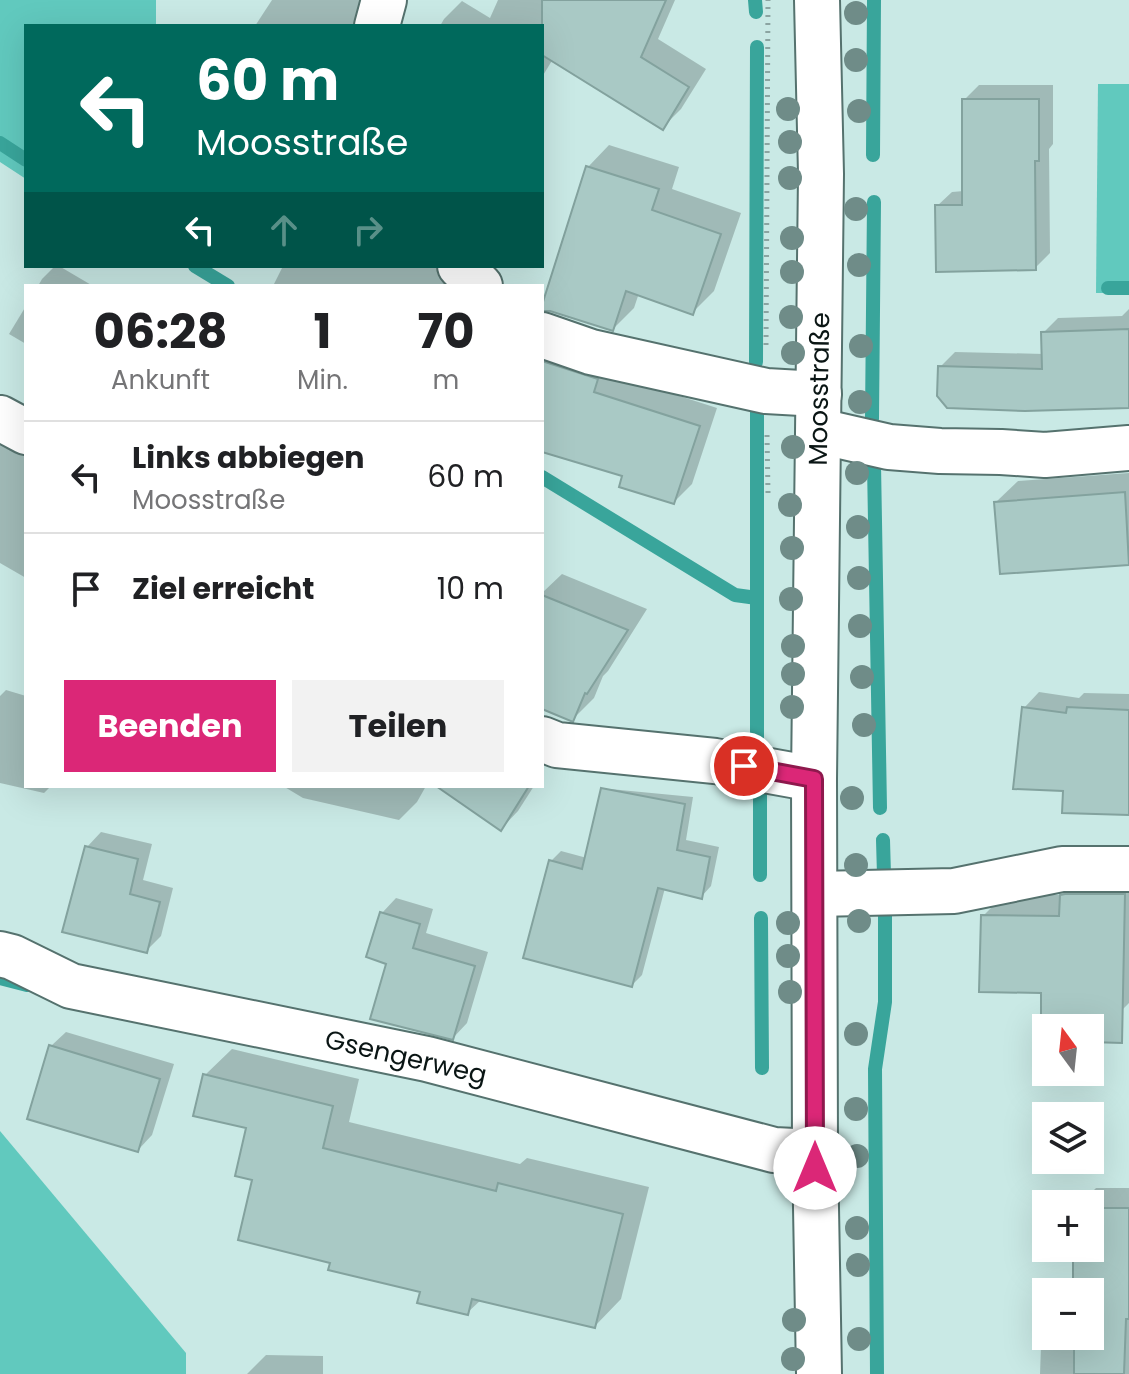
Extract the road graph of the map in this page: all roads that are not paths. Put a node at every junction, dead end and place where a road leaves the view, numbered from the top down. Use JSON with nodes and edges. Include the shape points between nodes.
{"nodes":[{"id":1,"x":384,"y":0,"type":"edge"},
{"id":2,"x":817,"y":0,"type":"edge"},
{"id":3,"x":378,"y":24,"type":"edge"},
{"id":4,"x":462,"y":268,"type":"edge"},
{"id":5,"x":478,"y":284,"type":"edge"},
{"id":6,"x":544,"y":336,"type":"edge"},
{"id":7,"x":819,"y":412,"type":"junction"},
{"id":8,"x":0,"y":418,"type":"edge"},
{"id":9,"x":24,"y":431,"type":"edge"},
{"id":10,"x":1129,"y":448,"type":"edge"},
{"id":11,"x":544,"y":740,"type":"edge"},
{"id":12,"x":814,"y":779,"type":"junction"},
{"id":13,"x":1129,"y":869,"type":"edge"},
{"id":14,"x":816,"y":894,"type":"junction"},
{"id":15,"x":0,"y":954,"type":"edge"},
{"id":16,"x":815,"y":1152,"type":"junction"},
{"id":17,"x":819,"y":1374,"type":"edge"}],
"edges":[{"from":1,"to":3,"type":"street"},
{"from":2,"to":7,"type":"street","name":"Moosstraße"},
{"from":4,"to":5,"type":"street"},
{"from":6,"to":7,"type":"street","via":[[591,352],[766,391]]},
{"from":7,"to":10,"type":"street","via":[[889,447],[1045,455]]},
{"from":7,"to":12,"type":"street","name":"Moosstraße"},
{"from":8,"to":9,"type":"street"},
{"from":11,"to":12,"type":"street"},
{"from":12,"to":14,"type":"street","name":"Moosstraße"},
{"from":13,"to":14,"type":"street","via":[[1062,869],[954,891]]},
{"from":14,"to":16,"type":"street","name":"Moosstraße"},
{"from":15,"to":16,"type":"street","name":"Gsengerweg","via":[[71,986],[427,1059],[774,1150]]},
{"from":16,"to":17,"type":"street","name":"Moosstraße"}]}
